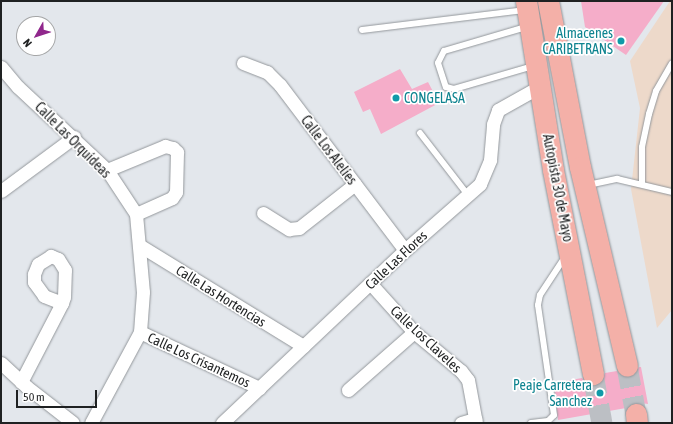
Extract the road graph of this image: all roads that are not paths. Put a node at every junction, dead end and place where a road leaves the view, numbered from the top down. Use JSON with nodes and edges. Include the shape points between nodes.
{"nodes":[{"id":1,"x":548,"y":1,"type":"edge"},
{"id":2,"x":528,"y":12,"type":"edge"},
{"id":3,"x":362,"y":30,"type":"dead end"},
{"id":4,"x":243,"y":63,"type":"dead end"},
{"id":5,"x":672,"y":63,"type":"edge"},
{"id":6,"x":536,"y":65,"type":"junction"},
{"id":7,"x":1,"y":67,"type":"edge"},
{"id":8,"x":539,"y":87,"type":"junction"},
{"id":9,"x":420,"y":133,"type":"dead end"},
{"id":10,"x":74,"y":137,"type":"junction"},
{"id":11,"x":107,"y":170,"type":"junction"},
{"id":12,"x":553,"y":170,"type":"junction"},
{"id":13,"x":582,"y":176,"type":"junction"},
{"id":14,"x":355,"y":184,"type":"junction"},
{"id":15,"x":642,"y":184,"type":"junction"},
{"id":16,"x":1,"y":191,"type":"edge"},
{"id":17,"x":672,"y":192,"type":"edge"},
{"id":18,"x":468,"y":195,"type":"junction"},
{"id":19,"x":263,"y":212,"type":"dead end"},
{"id":20,"x":136,"y":214,"type":"junction"},
{"id":21,"x":139,"y":245,"type":"junction"},
{"id":22,"x":570,"y":249,"type":"junction"},
{"id":23,"x":405,"y":250,"type":"junction"},
{"id":24,"x":370,"y":283,"type":"junction"},
{"id":25,"x":62,"y":303,"type":"dead end"},
{"id":26,"x":140,"y":332,"type":"junction"},
{"id":27,"x":414,"y":332,"type":"junction"},
{"id":28,"x":303,"y":346,"type":"junction"},
{"id":29,"x":1,"y":363,"type":"edge"},
{"id":30,"x":626,"y":366,"type":"tunnel mouth"},
{"id":31,"x":594,"y":374,"type":"tunnel mouth"},
{"id":32,"x":21,"y":382,"type":"junction"},
{"id":33,"x":259,"y":388,"type":"junction"},
{"id":34,"x":348,"y":390,"type":"dead end"},
{"id":35,"x":475,"y":421,"type":"edge"},
{"id":36,"x":73,"y":423,"type":"edge"},
{"id":37,"x":91,"y":423,"type":"edge"},
{"id":38,"x":222,"y":423,"type":"edge"},
{"id":39,"x":461,"y":423,"type":"edge"},
{"id":40,"x":531,"y":423,"type":"edge"}],
"edges":[{"from":1,"to":13,"type":"highway","name":"Autopista 30 de Mayo"},
{"from":2,"to":3,"type":"lane"},
{"from":2,"to":6,"type":"highway","name":"Autopista 30 de Mayo"},
{"from":2,"to":6,"type":"lane","via":[[444,51],[438,62],[446,86],[454,89]]},
{"from":4,"to":14,"type":"street","name":"Calle Los Alelíes","via":[[267,72],[280,85]]},
{"from":5,"to":15,"type":"lane","via":[[656,91],[649,114],[642,147]]},
{"from":6,"to":8,"type":"highway","name":"Autopista 30 de Mayo"},
{"from":7,"to":10,"type":"street","name":"Calle Las Orquídeas","via":[[18,87]]},
{"from":8,"to":12,"type":"highway","name":"Autopista 30 de Mayo"},
{"from":8,"to":18,"type":"street","name":"Calle Las Flores","via":[[498,110],[492,124],[490,160],[486,173]]},
{"from":9,"to":18,"type":"lane"},
{"from":10,"to":11,"type":"street","name":"Calle Las Orquídeas"},
{"from":10,"to":16,"type":"street"},
{"from":11,"to":20,"type":"street","name":"Calle Las Orquídeas"},
{"from":11,"to":20,"type":"street","via":[[165,146],[177,152],[176,192],[172,198]]},
{"from":12,"to":13,"type":"highway"},
{"from":12,"to":22,"type":"highway","name":"Autopista 30 de Mayo"},
{"from":13,"to":15,"type":"lane"},
{"from":13,"to":30,"type":"highway","name":"Autopista 30 de Mayo"},
{"from":14,"to":19,"type":"street","via":[[299,228],[289,229]]},
{"from":14,"to":23,"type":"street","name":"Calle Los Alelíes"},
{"from":15,"to":17,"type":"lane"},
{"from":18,"to":23,"type":"street","name":"Calle Las Flores"},
{"from":20,"to":21,"type":"street","name":"Calle Las Orquídeas"},
{"from":21,"to":26,"type":"street","name":"Calle Las Orquídeas","via":[[143,292]]},
{"from":21,"to":28,"type":"street","name":"Calle Las Hortencias"},
{"from":22,"to":31,"type":"highway","name":"Autopista 30 de Mayo"},
{"from":22,"to":40,"type":"lane","via":[[540,295],[538,305],[554,415],[548,421]]},
{"from":23,"to":24,"type":"street","name":"Calle Las Flores"},
{"from":24,"to":27,"type":"street","name":"Calle Los Claveles"},
{"from":24,"to":28,"type":"street","name":"Calle Las Flores"},
{"from":25,"to":32,"type":"street"},
{"from":26,"to":33,"type":"street","name":"Calle Los Crisantemos"},
{"from":26,"to":37,"type":"street","name":"Calle Las Orquídeas"},
{"from":27,"to":34,"type":"street"},
{"from":27,"to":35,"type":"street","name":"Calle Los Claveles","via":[[461,371],[468,380]]},
{"from":28,"to":33,"type":"street","name":"Calle Las Flores"},
{"from":29,"to":32,"type":"street"},
{"from":32,"to":36,"type":"street"},
{"from":33,"to":38,"type":"street","name":"Calle Las Flores"},
{"from":35,"to":39,"type":"street"}]}
